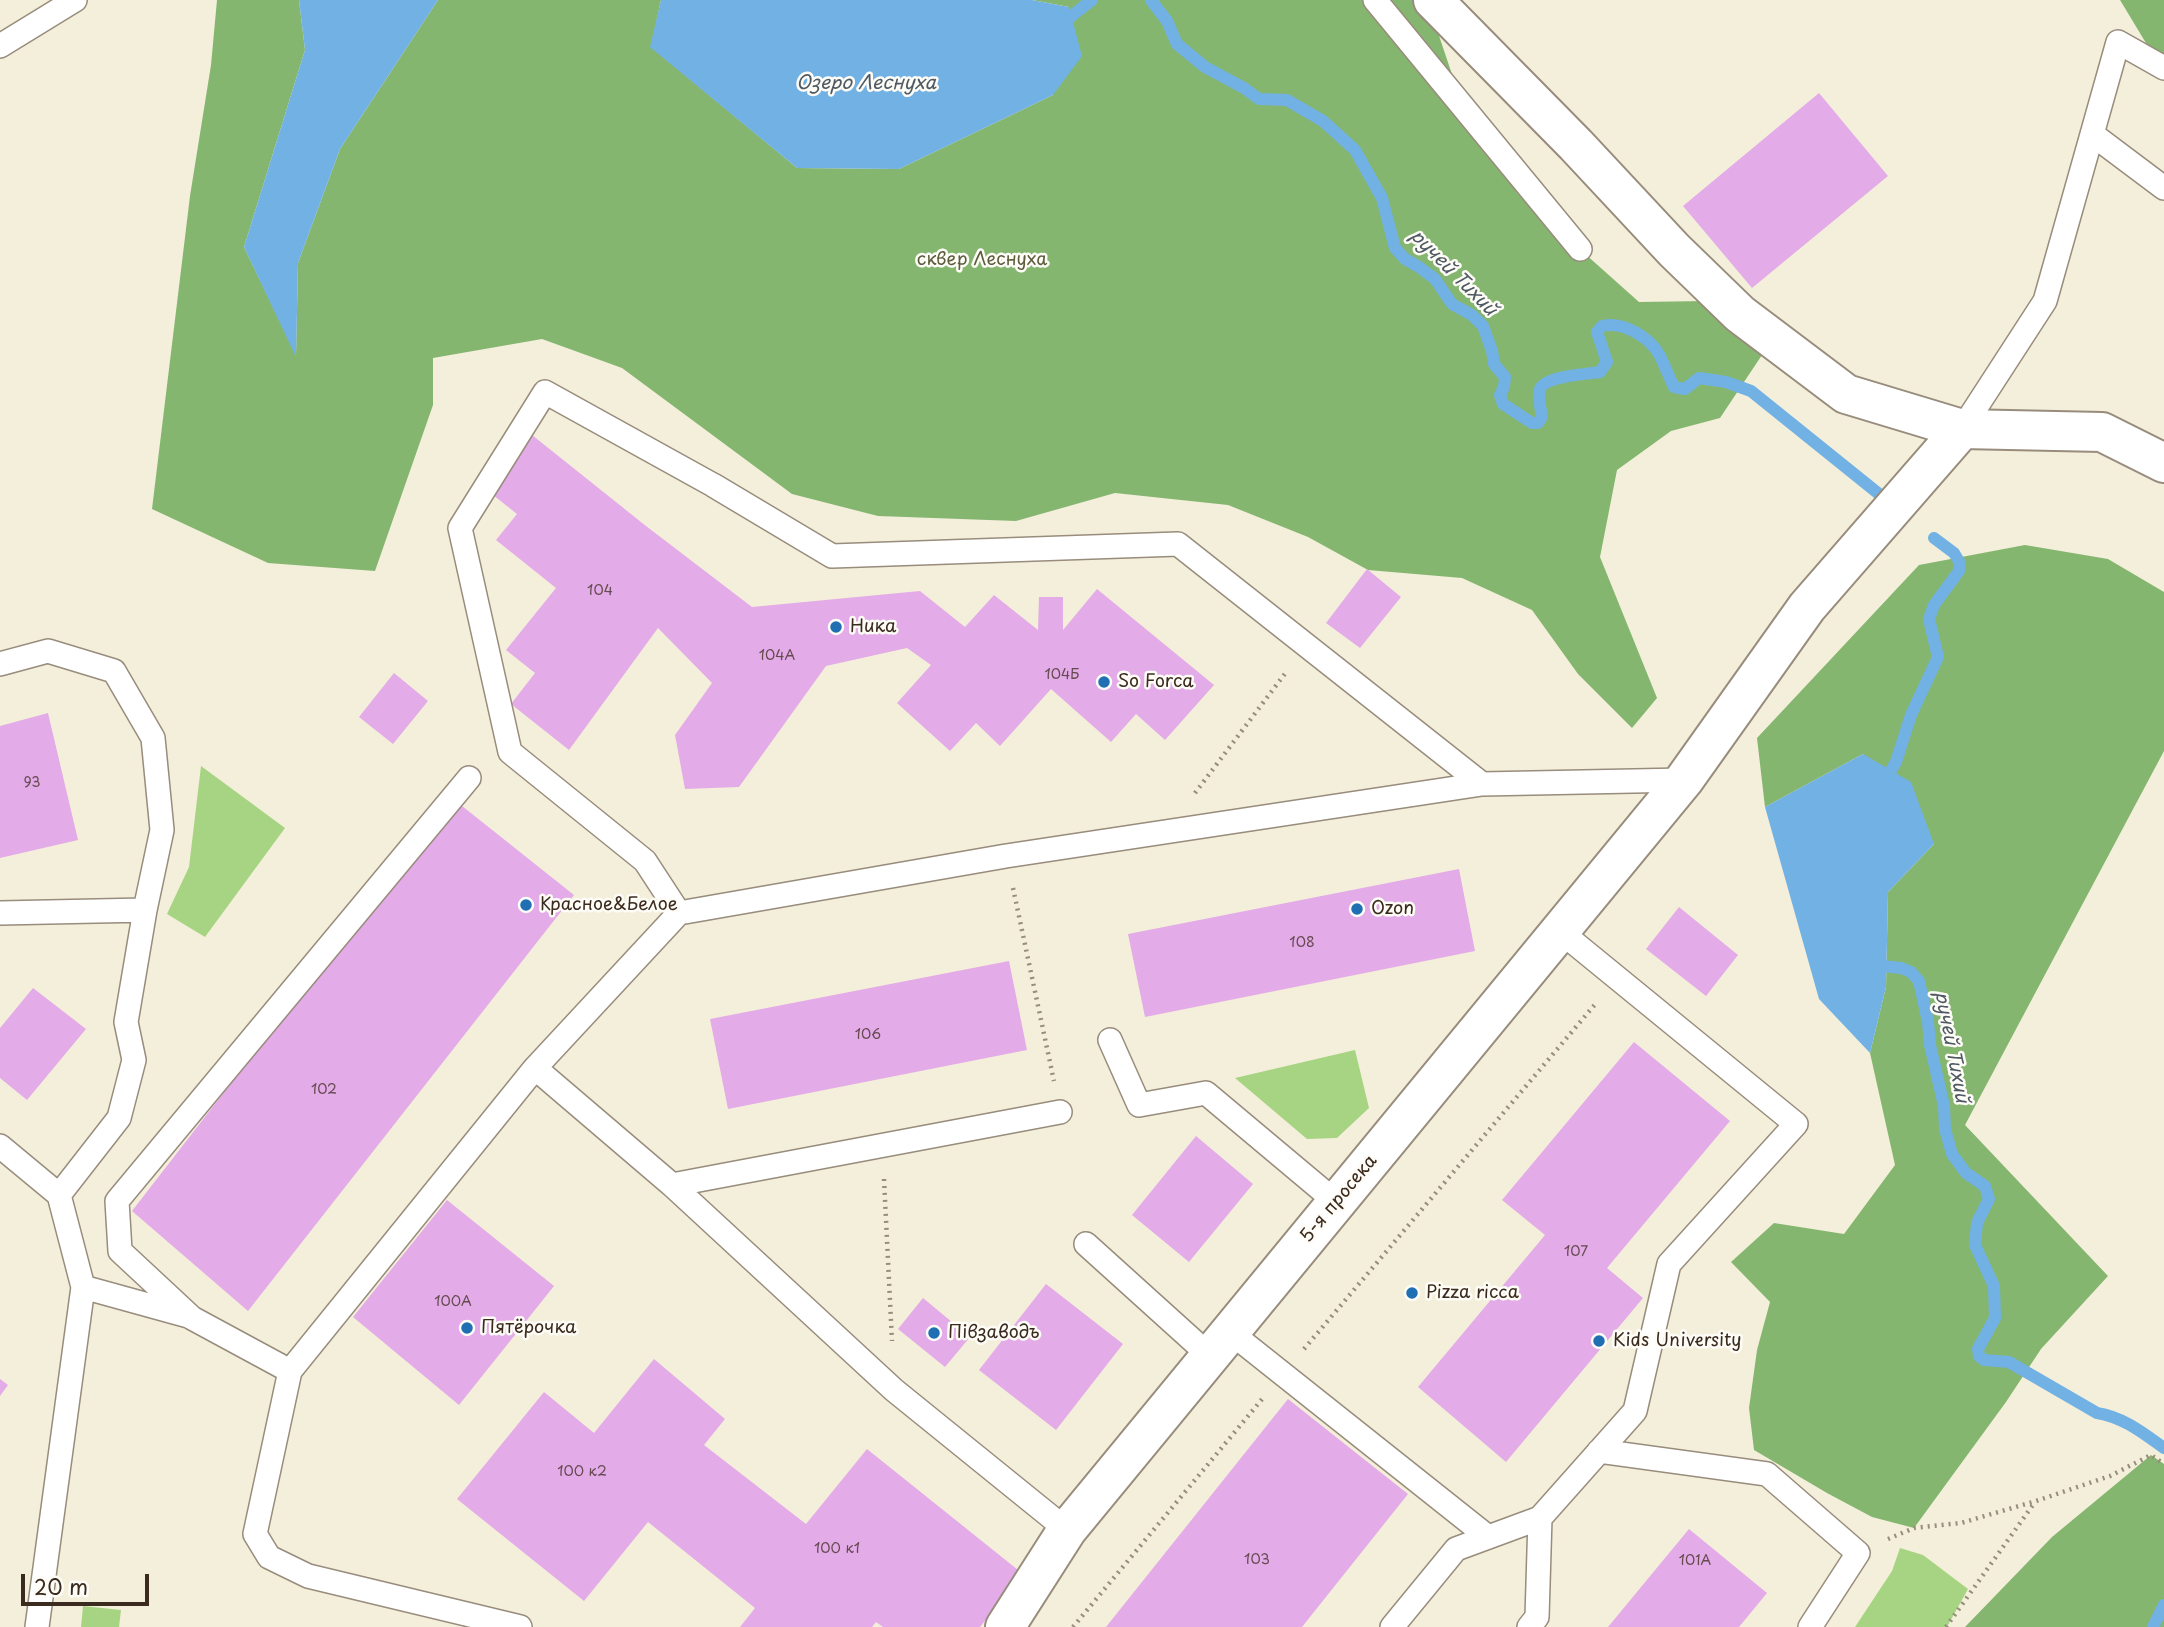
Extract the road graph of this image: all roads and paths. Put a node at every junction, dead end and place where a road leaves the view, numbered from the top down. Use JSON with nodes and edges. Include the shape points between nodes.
{"nodes":[{"id":1,"x":75,"y":0,"type":"edge"},
{"id":2,"x":1375,"y":0,"type":"edge"},
{"id":3,"x":1433,"y":0,"type":"edge"},
{"id":4,"x":0,"y":46,"type":"edge"},
{"id":5,"x":2164,"y":68,"type":"edge"},
{"id":6,"x":2092,"y":134,"type":"junction"},
{"id":7,"x":2164,"y":188,"type":"edge"},
{"id":8,"x":1580,"y":249,"type":"dead end"},
{"id":9,"x":1962,"y":429,"type":"junction"},
{"id":10,"x":2164,"y":463,"type":"edge"},
{"id":11,"x":1307,"y":646,"type":"junction"},
{"id":12,"x":0,"y":664,"type":"edge"},
{"id":13,"x":469,"y":778,"type":"dead end"},
{"id":14,"x":1684,"y":780,"type":"junction"},
{"id":15,"x":1482,"y":784,"type":"junction"},
{"id":16,"x":1165,"y":832,"type":"junction"},
{"id":17,"x":1006,"y":856,"type":"junction"},
{"id":18,"x":145,"y":910,"type":"junction"},
{"id":19,"x":0,"y":913,"type":"edge"},
{"id":20,"x":679,"y":913,"type":"junction"},
{"id":21,"x":1561,"y":932,"type":"junction"},
{"id":22,"x":1618,"y":977,"type":"junction"},
{"id":23,"x":1110,"y":1040,"type":"dead end"},
{"id":24,"x":536,"y":1068,"type":"junction"},
{"id":25,"x":1060,"y":1112,"type":"joint"},
{"id":26,"x":882,"y":1146,"type":"junction"},
{"id":27,"x":5,"y":1157,"type":"edge"},
{"id":28,"x":672,"y":1185,"type":"junction"},
{"id":29,"x":58,"y":1195,"type":"junction"},
{"id":30,"x":1336,"y":1202,"type":"junction"},
{"id":31,"x":1086,"y":1244,"type":"dead end"},
{"id":32,"x":83,"y":1287,"type":"junction"},
{"id":33,"x":192,"y":1318,"type":"junction"},
{"id":34,"x":1220,"y":1344,"type":"junction"},
{"id":35,"x":290,"y":1371,"type":"junction"},
{"id":36,"x":1283,"y":1374,"type":"junction"},
{"id":37,"x":894,"y":1390,"type":"junction"},
{"id":38,"x":1600,"y":1451,"type":"junction"},
{"id":39,"x":2164,"y":1464,"type":"edge"},
{"id":40,"x":2036,"y":1502,"type":"junction"},
{"id":41,"x":1541,"y":1518,"type":"junction"},
{"id":42,"x":1067,"y":1530,"type":"junction"},
{"id":43,"x":1488,"y":1537,"type":"junction"},
{"id":44,"x":1858,"y":1552,"type":"junction"},
{"id":45,"x":37,"y":1627,"type":"edge"},
{"id":46,"x":520,"y":1627,"type":"edge"},
{"id":47,"x":1005,"y":1627,"type":"edge"},
{"id":48,"x":1073,"y":1627,"type":"edge"},
{"id":49,"x":1392,"y":1627,"type":"edge"},
{"id":50,"x":1529,"y":1627,"type":"edge"},
{"id":51,"x":1810,"y":1627,"type":"edge"},
{"id":52,"x":1946,"y":1627,"type":"edge"}],
"edges":[{"from":1,"to":4,"type":"lane"},
{"from":2,"to":8,"type":"lane"},
{"from":3,"to":9,"type":"street","via":[[1740,314],[1846,394]]},
{"from":5,"to":6,"type":"lane","via":[[2118,42]]},
{"from":6,"to":7,"type":"lane"},
{"from":6,"to":9,"type":"lane","via":[[2045,301]]},
{"from":9,"to":10,"type":"street","via":[[2102,432]]},
{"from":9,"to":14,"type":"street","name":"5-я просека","via":[[1807,607]]},
{"from":11,"to":15,"type":"lane"},
{"from":11,"to":16,"type":"path"},
{"from":11,"to":20,"type":"lane","via":[[1178,544],[832,556],[545,392],[460,528],[510,752],[645,861]]},
{"from":12,"to":18,"type":"lane","via":[[48,651],[114,671],[121,682],[153,738],[162,830]]},
{"from":13,"to":33,"type":"lane","via":[[117,1201],[120,1251]]},
{"from":14,"to":15,"type":"lane"},
{"from":14,"to":21,"type":"street","name":"5-я просека"},
{"from":15,"to":16,"type":"lane"},
{"from":16,"to":17,"type":"lane"},
{"from":17,"to":20,"type":"lane"},
{"from":17,"to":25,"type":"path"},
{"from":18,"to":19,"type":"lane"},
{"from":18,"to":29,"type":"lane","via":[[126,1022],[134,1060],[119,1118]]},
{"from":20,"to":24,"type":"lane"},
{"from":21,"to":22,"type":"lane"},
{"from":21,"to":30,"type":"street","name":"5-я просека"},
{"from":22,"to":36,"type":"path"},
{"from":22,"to":38,"type":"lane","via":[[1796,1124],[1669,1264],[1635,1411]]},
{"from":23,"to":30,"type":"lane","via":[[1139,1105],[1206,1093]]},
{"from":24,"to":28,"type":"lane"},
{"from":24,"to":35,"type":"lane"},
{"from":25,"to":26,"type":"lane"},
{"from":26,"to":28,"type":"lane"},
{"from":26,"to":37,"type":"path"},
{"from":27,"to":29,"type":"lane"},
{"from":28,"to":37,"type":"lane"},
{"from":29,"to":32,"type":"lane"},
{"from":30,"to":34,"type":"street","name":"5-я просека"},
{"from":31,"to":34,"type":"lane"},
{"from":32,"to":33,"type":"lane"},
{"from":32,"to":45,"type":"lane"},
{"from":33,"to":35,"type":"lane"},
{"from":34,"to":36,"type":"lane"},
{"from":34,"to":42,"type":"street","name":"5-я просека"},
{"from":35,"to":46,"type":"lane","via":[[255,1534],[269,1557],[308,1576]]},
{"from":36,"to":43,"type":"lane"},
{"from":36,"to":48,"type":"path"},
{"from":37,"to":42,"type":"lane"},
{"from":38,"to":41,"type":"lane"},
{"from":38,"to":44,"type":"lane","via":[[1767,1474]]},
{"from":39,"to":40,"type":"path","via":[[2151,1455],[2110,1476]]},
{"from":40,"to":44,"type":"path","via":[[1961,1523],[1914,1528]]},
{"from":40,"to":52,"type":"path"},
{"from":41,"to":43,"type":"lane"},
{"from":41,"to":50,"type":"lane","via":[[1537,1617]]},
{"from":42,"to":47,"type":"street","name":"5-я просека"},
{"from":43,"to":49,"type":"lane","via":[[1456,1549]]},
{"from":44,"to":51,"type":"lane"}]}
